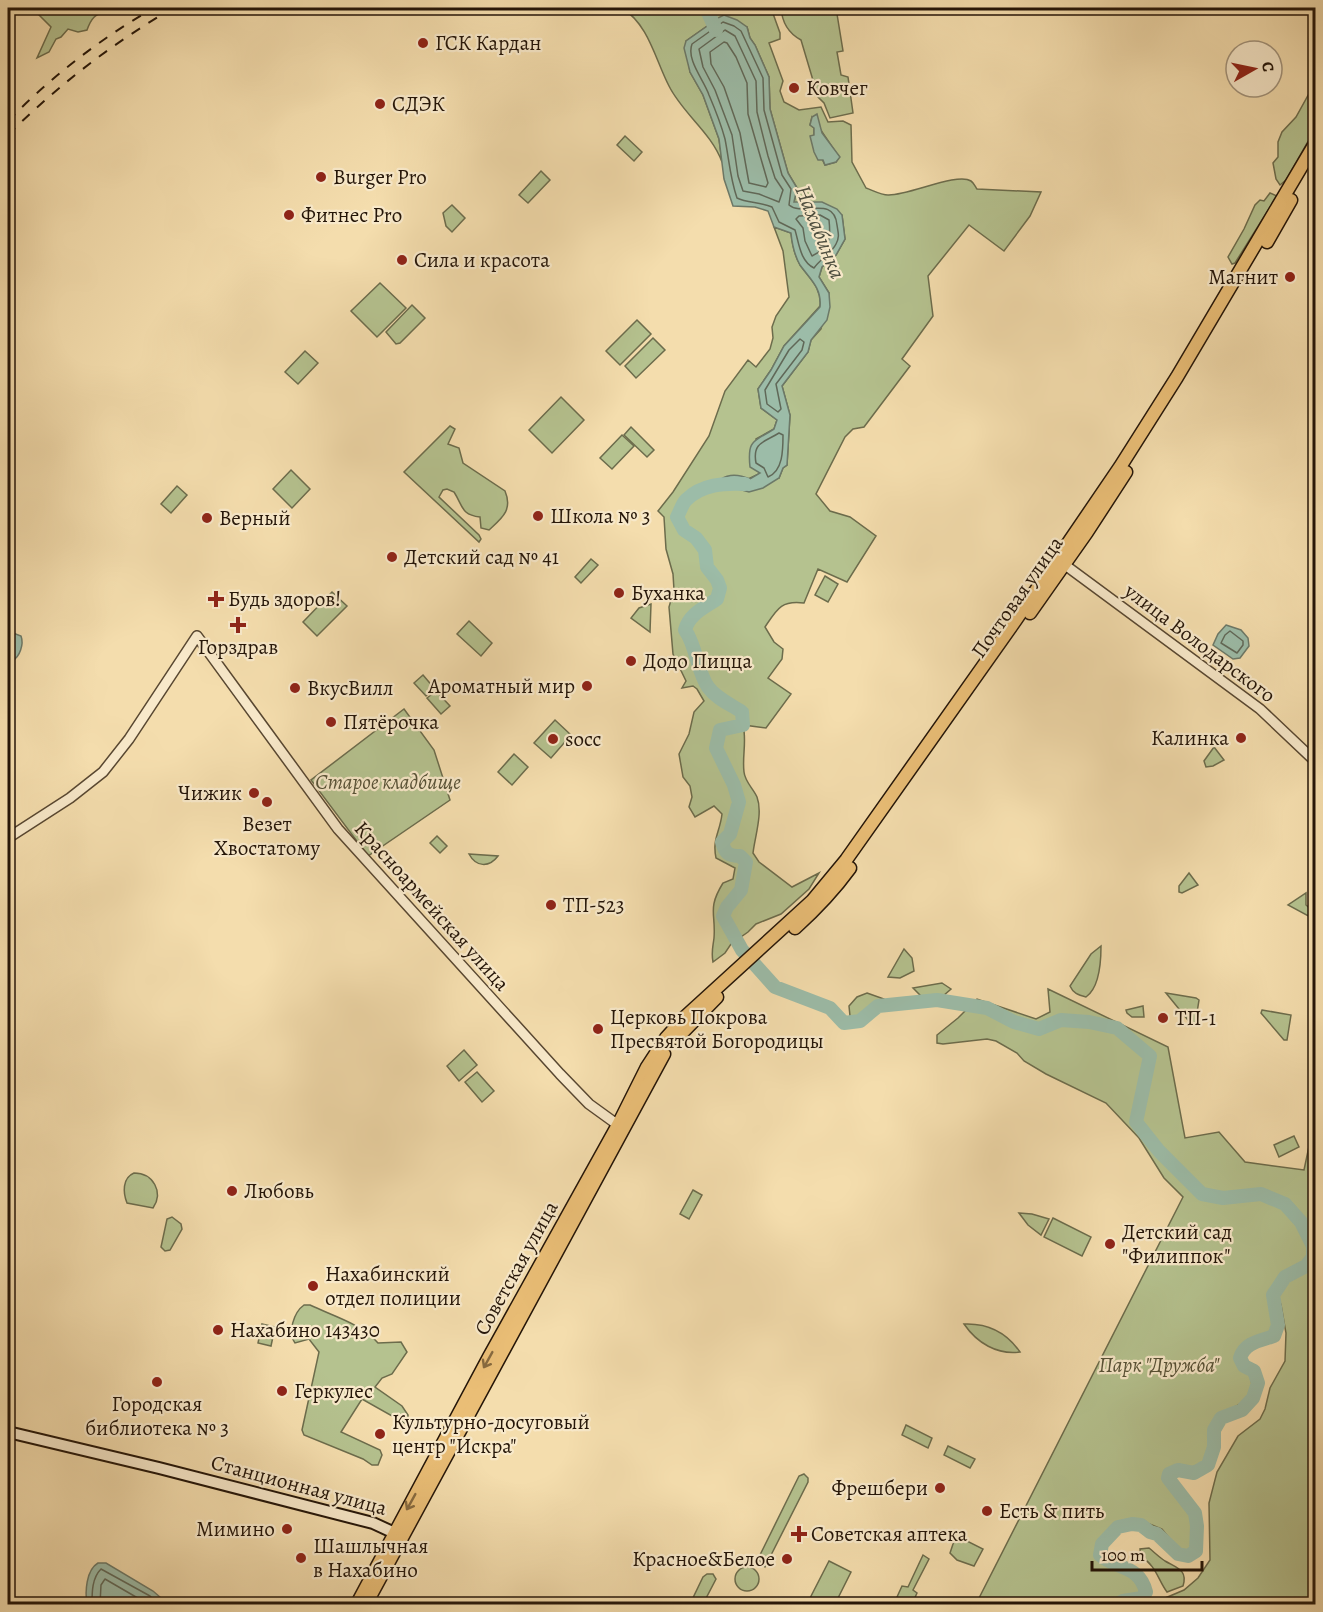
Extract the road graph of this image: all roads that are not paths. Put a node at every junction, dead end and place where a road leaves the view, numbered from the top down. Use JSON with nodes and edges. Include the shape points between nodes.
{"nodes":[{"id":1,"x":1316,"y":142,"type":"edge"},
{"id":2,"x":1316,"y":159,"type":"edge"},
{"id":3,"x":1282,"y":207,"type":"junction"},
{"id":4,"x":1061,"y":561,"type":"junction"},
{"id":5,"x":1316,"y":762,"type":"edge"},
{"id":6,"x":8,"y":838,"type":"edge"},
{"id":7,"x":738,"y":973,"type":"junction"},
{"id":8,"x":619,"y":1131,"type":"junction"},
{"id":9,"x":8,"y":1432,"type":"edge"},
{"id":10,"x":399,"y":1535,"type":"junction"},
{"id":11,"x":357,"y":1605,"type":"edge"},
{"id":12,"x":366,"y":1605,"type":"edge"}],
"edges":[{"from":1,"to":3,"type":"main road"},
{"from":2,"to":3,"type":"main road"},
{"from":3,"to":4,"type":"main road","name":"Почтовая улица","via":[[1183,382],[1094,522]]},
{"from":4,"to":5,"type":"street","name":"улица Володарского","via":[[1252,703]]},
{"from":4,"to":7,"type":"main road","name":"Почтовая улица","via":[[830,882]]},
{"from":6,"to":8,"type":"street","name":"Красноармейская улица","via":[[103,772],[197,636],[338,829],[560,1074]]},
{"from":7,"to":8,"type":"main road","via":[[671,1043]]},
{"from":7,"to":8,"type":"main road","name":"Советская улица","via":[[666,1038],[647,1067]]},
{"from":8,"to":10,"type":"main road","name":"Советская улица"},
{"from":9,"to":10,"type":"main road","name":"Станционная улица","via":[[362,1520]]},
{"from":10,"to":11,"type":"main road","name":"Советская улица"},
{"from":10,"to":12,"type":"main road","name":"Советская улица"}]}
